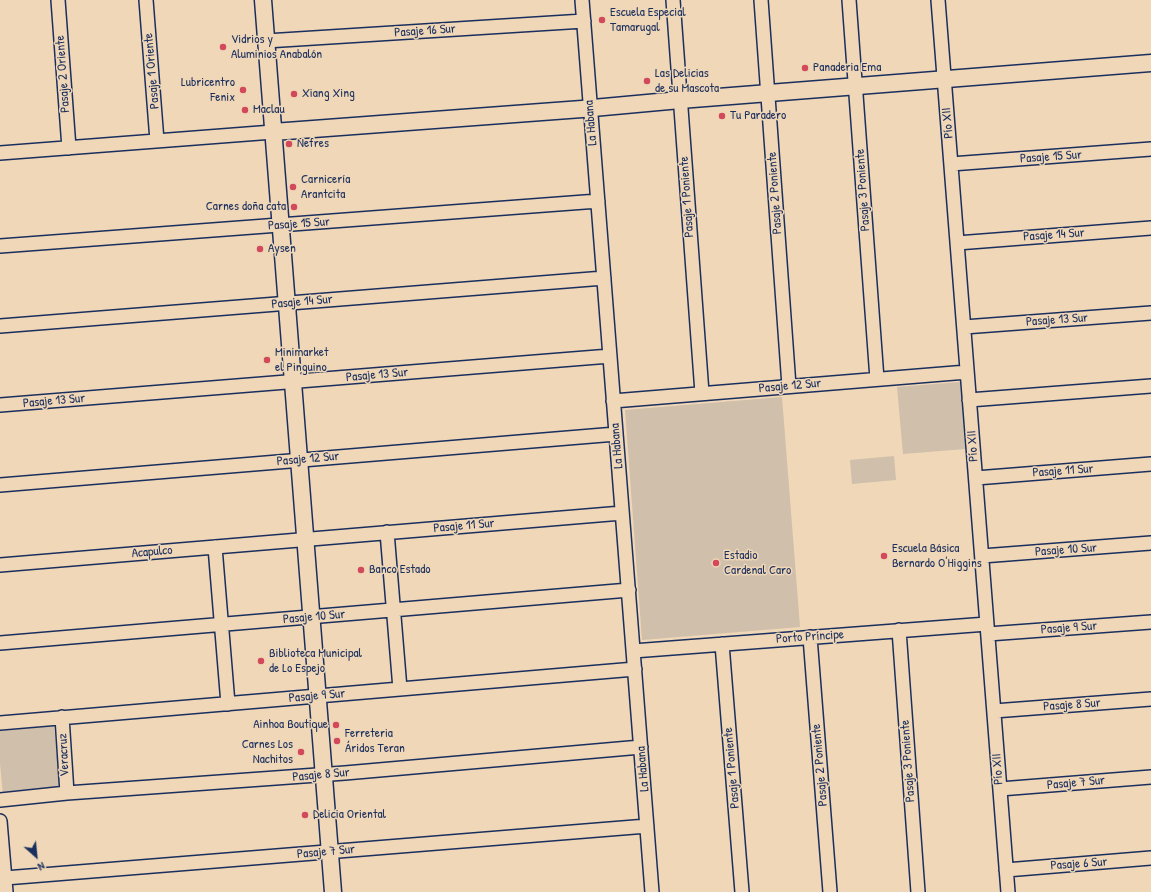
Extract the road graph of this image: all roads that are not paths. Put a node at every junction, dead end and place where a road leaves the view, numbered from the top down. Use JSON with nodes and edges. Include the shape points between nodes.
{"nodes":[{"id":1,"x":58,"y":0,"type":"edge"},
{"id":2,"x":146,"y":0,"type":"edge"},
{"id":3,"x":263,"y":0,"type":"edge"},
{"id":4,"x":582,"y":0,"type":"edge"},
{"id":5,"x":673,"y":0,"type":"edge"},
{"id":6,"x":761,"y":0,"type":"edge"},
{"id":7,"x":849,"y":0,"type":"edge"},
{"id":8,"x":938,"y":0,"type":"edge"},
{"id":9,"x":584,"y":21,"type":"junction"},
{"id":10,"x":266,"y":41,"type":"junction"},
{"id":11,"x":1151,"y":63,"type":"edge"},
{"id":12,"x":944,"y":79,"type":"junction"},
{"id":13,"x":856,"y":86,"type":"junction"},
{"id":14,"x":768,"y":93,"type":"junction"},
{"id":15,"x":680,"y":100,"type":"junction"},
{"id":16,"x":590,"y":108,"type":"junction"},
{"id":17,"x":273,"y":132,"type":"junction"},
{"id":18,"x":158,"y":141,"type":"junction"},
{"id":19,"x":69,"y":148,"type":"junction"},
{"id":20,"x":1151,"y":150,"type":"edge"},
{"id":21,"x":0,"y":153,"type":"edge"},
{"id":22,"x":951,"y":164,"type":"junction"},
{"id":23,"x":598,"y":201,"type":"junction"},
{"id":24,"x":280,"y":225,"type":"junction"},
{"id":25,"x":1151,"y":228,"type":"edge"},
{"id":26,"x":957,"y":243,"type":"junction"},
{"id":27,"x":0,"y":246,"type":"edge"},
{"id":28,"x":604,"y":278,"type":"junction"},
{"id":29,"x":286,"y":303,"type":"junction"},
{"id":30,"x":1151,"y":313,"type":"edge"},
{"id":31,"x":0,"y":326,"type":"edge"},
{"id":32,"x":964,"y":327,"type":"junction"},
{"id":33,"x":610,"y":356,"type":"junction"},
{"id":34,"x":967,"y":372,"type":"junction"},
{"id":35,"x":877,"y":379,"type":"junction"},
{"id":36,"x":292,"y":382,"type":"junction"},
{"id":37,"x":789,"y":386,"type":"junction"},
{"id":38,"x":1151,"y":386,"type":"edge"},
{"id":39,"x":702,"y":394,"type":"junction"},
{"id":40,"x":614,"y":400,"type":"junction"},
{"id":41,"x":969,"y":400,"type":"junction"},
{"id":42,"x":0,"y":405,"type":"edge"},
{"id":43,"x":616,"y":434,"type":"junction"},
{"id":44,"x":298,"y":460,"type":"junction"},
{"id":45,"x":1151,"y":464,"type":"edge"},
{"id":46,"x":976,"y":478,"type":"junction"},
{"id":47,"x":0,"y":484,"type":"edge"},
{"id":48,"x":622,"y":513,"type":"junction"},
{"id":49,"x":387,"y":532,"type":"junction"},
{"id":50,"x":305,"y":539,"type":"junction"},
{"id":51,"x":1151,"y":543,"type":"edge"},
{"id":52,"x":215,"y":547,"type":"junction"},
{"id":53,"x":982,"y":556,"type":"junction"},
{"id":54,"x":0,"y":565,"type":"edge"},
{"id":55,"x":629,"y":590,"type":"junction"},
{"id":56,"x":393,"y":610,"type":"junction"},
{"id":57,"x":311,"y":617,"type":"junction"},
{"id":58,"x":1151,"y":622,"type":"edge"},
{"id":59,"x":221,"y":624,"type":"junction"},
{"id":60,"x":988,"y":629,"type":"junction"},
{"id":61,"x":899,"y":630,"type":"junction"},
{"id":62,"x":810,"y":637,"type":"junction"},
{"id":63,"x":0,"y":643,"type":"edge"},
{"id":64,"x":722,"y":644,"type":"junction"},
{"id":65,"x":633,"y":651,"type":"junction"},
{"id":66,"x":635,"y":670,"type":"junction"},
{"id":67,"x":400,"y":689,"type":"junction"},
{"id":68,"x":317,"y":696,"type":"junction"},
{"id":69,"x":1151,"y":699,"type":"edge"},
{"id":70,"x":228,"y":704,"type":"junction"},
{"id":71,"x":994,"y":711,"type":"junction"},
{"id":72,"x":62,"y":717,"type":"junction"},
{"id":73,"x":0,"y":723,"type":"edge"},
{"id":74,"x":641,"y":747,"type":"junction"},
{"id":75,"x":323,"y":774,"type":"junction"},
{"id":76,"x":1151,"y":777,"type":"edge"},
{"id":77,"x":1000,"y":789,"type":"junction"},
{"id":78,"x":66,"y":793,"type":"junction"},
{"id":79,"x":0,"y":800,"type":"edge"},
{"id":80,"x":0,"y":821,"type":"edge"},
{"id":81,"x":647,"y":826,"type":"junction"},
{"id":82,"x":330,"y":851,"type":"junction"},
{"id":83,"x":1151,"y":858,"type":"edge"},
{"id":84,"x":1006,"y":870,"type":"junction"},
{"id":85,"x":5,"y":878,"type":"junction"},
{"id":86,"x":6,"y":892,"type":"edge"},
{"id":87,"x":333,"y":892,"type":"edge"},
{"id":88,"x":652,"y":892,"type":"edge"},
{"id":89,"x":742,"y":892,"type":"edge"},
{"id":90,"x":830,"y":892,"type":"edge"},
{"id":91,"x":918,"y":892,"type":"edge"},
{"id":92,"x":1008,"y":892,"type":"edge"}],
"edges":[{"from":1,"to":19,"type":"street","name":"Pasaje 2 Oriente"},
{"from":2,"to":18,"type":"street","name":"Pasaje 1 Oriente"},
{"from":3,"to":10,"type":"main road"},
{"from":4,"to":9,"type":"street","name":"La Habana"},
{"from":5,"to":15,"type":"street","name":"Pasaje 1 Poniente"},
{"from":6,"to":14,"type":"street","name":"Pasaje 2 Poniente"},
{"from":7,"to":13,"type":"street","name":"Pasaje 3 Poniente"},
{"from":8,"to":12,"type":"street","name":"Pío XII"},
{"from":9,"to":10,"type":"street","name":"Pasaje 16 Sur"},
{"from":9,"to":16,"type":"street","name":"La Habana"},
{"from":10,"to":17,"type":"main road"},
{"from":11,"to":12,"type":"main road"},
{"from":12,"to":13,"type":"main road"},
{"from":12,"to":22,"type":"street","name":"Pío XII"},
{"from":13,"to":14,"type":"main road"},
{"from":13,"to":35,"type":"street","name":"Pasaje 3 Poniente"},
{"from":14,"to":15,"type":"main road"},
{"from":14,"to":37,"type":"street","name":"Pasaje 2 Poniente"},
{"from":15,"to":16,"type":"main road"},
{"from":15,"to":39,"type":"street","name":"Pasaje 1 Poniente"},
{"from":16,"to":17,"type":"main road"},
{"from":16,"to":23,"type":"street","name":"La Habana"},
{"from":17,"to":18,"type":"street"},
{"from":17,"to":24,"type":"main road"},
{"from":18,"to":19,"type":"street"},
{"from":19,"to":21,"type":"street"},
{"from":20,"to":22,"type":"street","name":"Pasaje 15 Sur"},
{"from":22,"to":26,"type":"street","name":"Pío XII"},
{"from":23,"to":24,"type":"street","name":"Pasaje 15 Sur"},
{"from":23,"to":28,"type":"street","name":"La Habana"},
{"from":24,"to":27,"type":"street","name":"Pasaje 15 Sur"},
{"from":24,"to":29,"type":"main road"},
{"from":25,"to":26,"type":"street","name":"Pasaje 14 Sur"},
{"from":26,"to":32,"type":"street","name":"Pío XII"},
{"from":28,"to":29,"type":"street","name":"Pasaje 14 Sur"},
{"from":28,"to":33,"type":"street","name":"La Habana"},
{"from":29,"to":31,"type":"street","name":"Pasaje 14 Sur"},
{"from":29,"to":36,"type":"main road"},
{"from":30,"to":32,"type":"street","name":"Pasaje 13 Sur"},
{"from":32,"to":34,"type":"street","name":"Pío XII"},
{"from":33,"to":36,"type":"street","name":"Pasaje 13 Sur"},
{"from":33,"to":40,"type":"street","name":"La Habana"},
{"from":34,"to":35,"type":"street","name":"Pasaje 12 Sur"},
{"from":34,"to":41,"type":"street","name":"Pío XII"},
{"from":35,"to":37,"type":"street","name":"Pasaje 12 Sur"},
{"from":36,"to":42,"type":"street","name":"Pasaje 13 Sur"},
{"from":36,"to":44,"type":"main road"},
{"from":37,"to":39,"type":"street","name":"Pasaje 12 Sur"},
{"from":38,"to":41,"type":"street"},
{"from":39,"to":40,"type":"street","name":"Pasaje 12 Sur"},
{"from":40,"to":43,"type":"street","name":"La Habana"},
{"from":41,"to":46,"type":"street","name":"Pío XII"},
{"from":43,"to":44,"type":"street","name":"Pasaje 12 Sur"},
{"from":43,"to":48,"type":"street","name":"La Habana"},
{"from":44,"to":47,"type":"street","name":"Pasaje 12 Sur"},
{"from":44,"to":50,"type":"main road"},
{"from":45,"to":46,"type":"street","name":"Pasaje 11 Sur"},
{"from":46,"to":53,"type":"street","name":"Pío XII"},
{"from":48,"to":49,"type":"street","name":"Pasaje 11 Sur"},
{"from":48,"to":55,"type":"street","name":"La Habana"},
{"from":49,"to":50,"type":"street","name":"Pasaje 11 Sur"},
{"from":49,"to":56,"type":"street"},
{"from":50,"to":52,"type":"street","name":"Acapulco"},
{"from":50,"to":57,"type":"main road"},
{"from":51,"to":53,"type":"street","name":"Pasaje 10 Sur"},
{"from":52,"to":54,"type":"street","name":"Acapulco"},
{"from":52,"to":59,"type":"street"},
{"from":53,"to":60,"type":"street","name":"Pío XII"},
{"from":55,"to":56,"type":"street","name":"Pasaje 10 Sur"},
{"from":55,"to":65,"type":"street","name":"La Habana"},
{"from":56,"to":57,"type":"street","name":"Pasaje 10 Sur"},
{"from":56,"to":67,"type":"street"},
{"from":57,"to":59,"type":"street","name":"Pasaje 10 Sur"},
{"from":57,"to":68,"type":"main road"},
{"from":58,"to":60,"type":"street","name":"Pasaje 9 Sur"},
{"from":59,"to":63,"type":"street","name":"Pasaje 10 Sur"},
{"from":59,"to":70,"type":"street"},
{"from":60,"to":61,"type":"street","name":"Porto Príncipe"},
{"from":60,"to":71,"type":"street","name":"Pío XII"},
{"from":61,"to":62,"type":"street","name":"Porto Príncipe"},
{"from":61,"to":91,"type":"street","name":"Pasaje 3 Poniente"},
{"from":62,"to":64,"type":"street","name":"Porto Príncipe"},
{"from":62,"to":90,"type":"street","name":"Pasaje 2 Poniente"},
{"from":64,"to":65,"type":"street","name":"Porto Príncipe"},
{"from":64,"to":89,"type":"street","name":"Pasaje 1 Poniente"},
{"from":65,"to":66,"type":"street","name":"La Habana"},
{"from":66,"to":67,"type":"street","name":"Pasaje 9 Sur"},
{"from":66,"to":74,"type":"street","name":"La Habana"},
{"from":67,"to":68,"type":"street","name":"Pasaje 9 Sur"},
{"from":68,"to":70,"type":"street","name":"Pasaje 9 Sur"},
{"from":68,"to":75,"type":"main road"},
{"from":69,"to":71,"type":"street","name":"Pasaje 8 Sur"},
{"from":70,"to":72,"type":"street","name":"Pasaje 9 Sur"},
{"from":71,"to":77,"type":"street","name":"Pío XII"},
{"from":72,"to":73,"type":"street","name":"Pasaje 9 Sur"},
{"from":72,"to":78,"type":"street","name":"Veracruz"},
{"from":74,"to":75,"type":"street","name":"Pasaje 8 Sur"},
{"from":74,"to":81,"type":"street","name":"La Habana"},
{"from":75,"to":78,"type":"street","name":"Pasaje 8 Sur"},
{"from":75,"to":82,"type":"main road"},
{"from":76,"to":77,"type":"street","name":"Pasaje 7 Sur"},
{"from":77,"to":84,"type":"street","name":"Pío XII"},
{"from":78,"to":79,"type":"street","name":"Pasaje 8 Sur"},
{"from":80,"to":85,"type":"street"},
{"from":81,"to":82,"type":"street","name":"Pasaje 7 Sur"},
{"from":81,"to":88,"type":"street","name":"La Habana"},
{"from":82,"to":85,"type":"street","name":"Pasaje 7 Sur"},
{"from":82,"to":87,"type":"main road"},
{"from":83,"to":84,"type":"street","name":"Pasaje 6 Sur"},
{"from":84,"to":92,"type":"street","name":"Pío XII"},
{"from":85,"to":86,"type":"street"}]}
